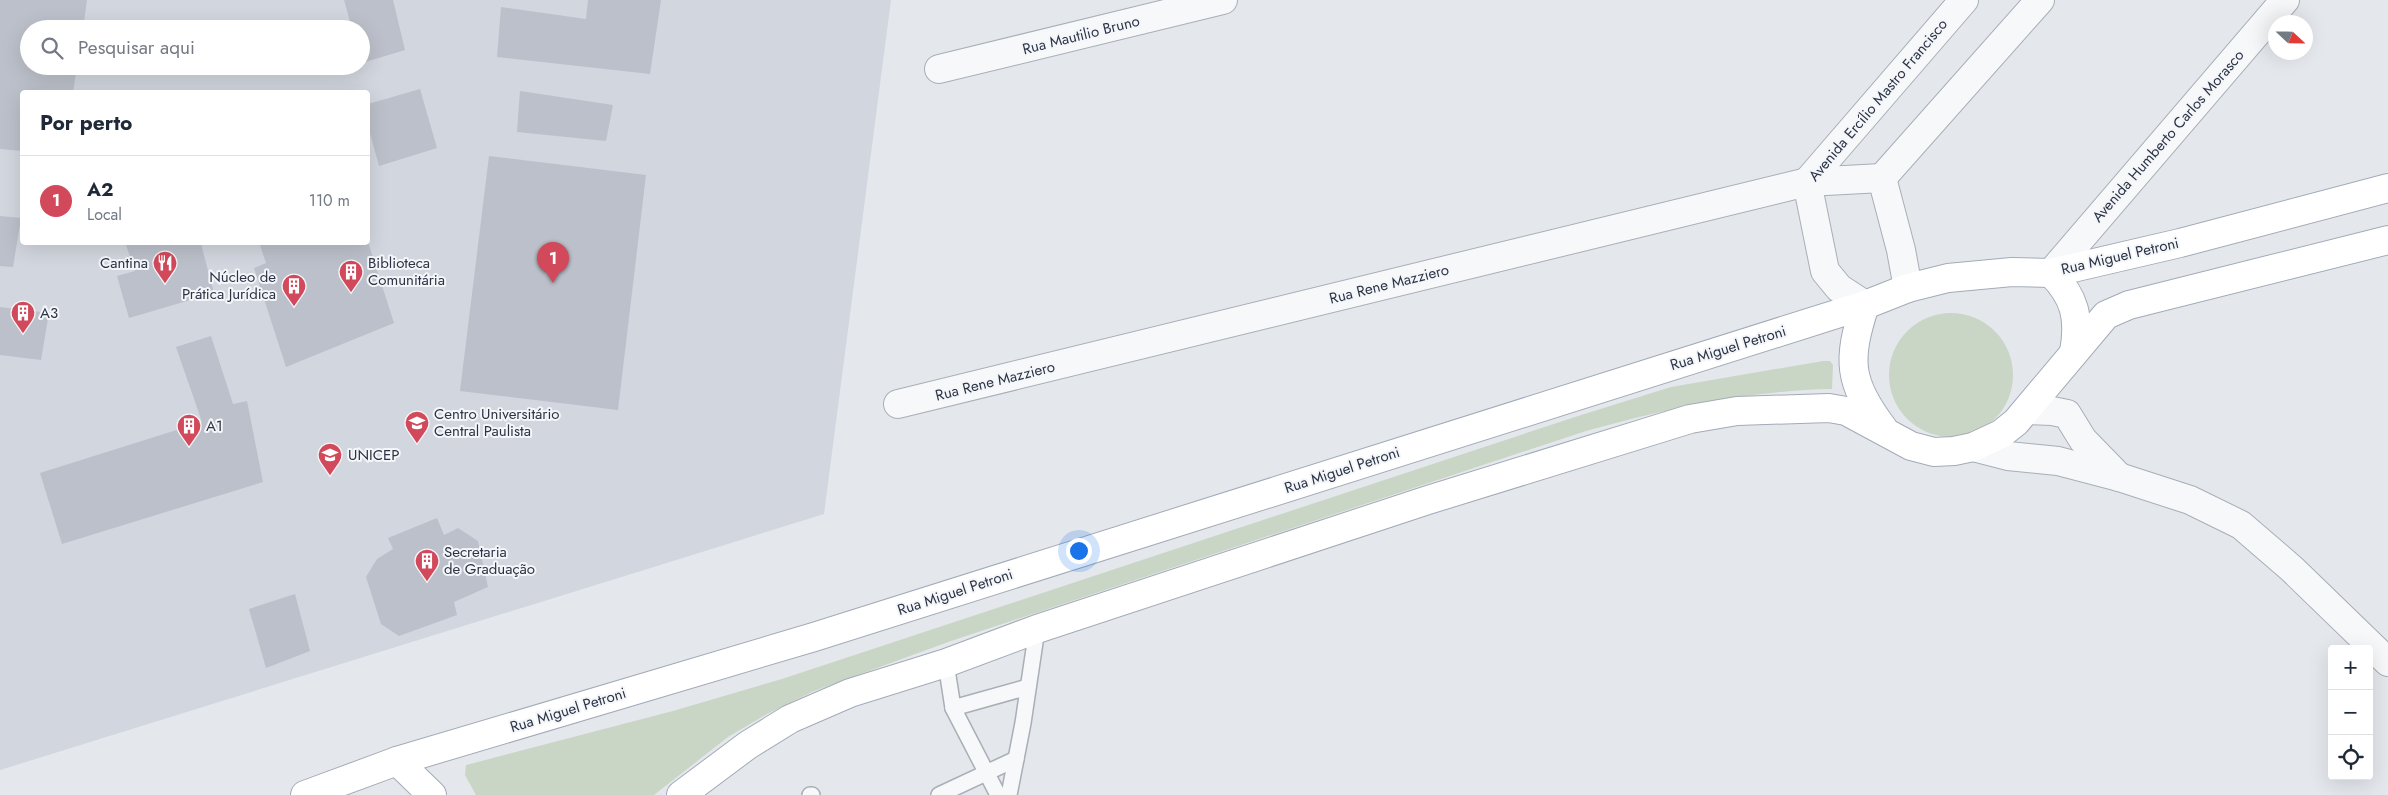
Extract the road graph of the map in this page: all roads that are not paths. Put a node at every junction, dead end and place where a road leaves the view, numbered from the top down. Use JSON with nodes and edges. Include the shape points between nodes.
{"nodes":[{"id":1,"x":1223,"y":0,"type":"edge"},
{"id":2,"x":1964,"y":0,"type":"edge"},
{"id":3,"x":2040,"y":0,"type":"edge"},
{"id":4,"x":2285,"y":0,"type":"edge"},
{"id":5,"x":939,"y":69,"type":"dead end"},
{"id":6,"x":1882,"y":178,"type":"junction"},
{"id":7,"x":1807,"y":182,"type":"junction"},
{"id":8,"x":2388,"y":188,"type":"edge"},
{"id":9,"x":2388,"y":240,"type":"edge"},
{"id":10,"x":2051,"y":272,"type":"junction"},
{"id":11,"x":1908,"y":288,"type":"junction"},
{"id":12,"x":1865,"y":305,"type":"junction"},
{"id":13,"x":2074,"y":352,"type":"junction"},
{"id":14,"x":898,"y":404,"type":"dead end"},
{"id":15,"x":2027,"y":410,"type":"junction"},
{"id":16,"x":1885,"y":431,"type":"junction"},
{"id":17,"x":1973,"y":446,"type":"junction"},
{"id":18,"x":2119,"y":477,"type":"junction"},
{"id":19,"x":1036,"y":629,"type":"junction"},
{"id":20,"x":2388,"y":662,"type":"edge"},
{"id":21,"x":946,"y":663,"type":"junction"},
{"id":22,"x":1028,"y":686,"type":"junction"},
{"id":23,"x":953,"y":708,"type":"junction"},
{"id":24,"x":1016,"y":759,"type":"junction"},
{"id":25,"x":397,"y":761,"type":"junction"},
{"id":26,"x":986,"y":773,"type":"junction"},
{"id":27,"x":304,"y":795,"type":"edge"},
{"id":28,"x":432,"y":795,"type":"edge"},
{"id":29,"x":681,"y":795,"type":"edge"},
{"id":30,"x":939,"y":795,"type":"edge"},
{"id":31,"x":998,"y":795,"type":"edge"},
{"id":32,"x":1010,"y":795,"type":"edge"}],
"edges":[{"from":1,"to":5,"type":"street","name":"Rua Mautilio Bruno"},
{"from":2,"to":7,"type":"street","name":"Avenida Ercílio Mastro Francisco"},
{"from":3,"to":6,"type":"street"},
{"from":4,"to":10,"type":"street","name":"Avenida Humberto Carlos Morasco"},
{"from":6,"to":7,"type":"street","name":"Rua Rene Mazziero"},
{"from":6,"to":11,"type":"street"},
{"from":7,"to":12,"type":"street","name":"Avenida Ercílio Mastro Francisco","via":[[1825,271],[1839,288]]},
{"from":7,"to":14,"type":"street","name":"Rua Rene Mazziero"},
{"from":8,"to":10,"type":"main road","name":"Rua Miguel Petroni","via":[[2180,243]]},
{"from":9,"to":13,"type":"main road","via":[[2129,305],[2106,315]]},
{"from":10,"to":11,"type":"main road","name":"Rua Miguel Petroni","via":[[1948,278]]},
{"from":10,"to":13,"type":"main road","via":[[2065,287],[2076,315]]},
{"from":11,"to":12,"type":"main road","name":"Rua Miguel Petroni"},
{"from":12,"to":16,"type":"main road","via":[[1854,337],[1852,364],[1864,402]]},
{"from":12,"to":25,"type":"main road","name":"Rua Miguel Petroni","via":[[814,637]]},
{"from":13,"to":15,"type":"main road"},
{"from":15,"to":17,"type":"main road","via":[[2001,434]]},
{"from":15,"to":18,"type":"street","via":[[2067,414],[2083,440]]},
{"from":16,"to":17,"type":"main road","via":[[1911,446],[1934,452]]},
{"from":16,"to":19,"type":"main road","via":[[1846,411],[1829,408],[1737,411],[1690,419],[1428,500]]},
{"from":17,"to":18,"type":"street","via":[[2008,456],[2058,461]]},
{"from":18,"to":20,"type":"street","via":[[2190,500],[2241,525],[2292,569]]},
{"from":19,"to":21,"type":"main road"},
{"from":19,"to":22,"type":"lane"},
{"from":21,"to":23,"type":"lane"},
{"from":21,"to":29,"type":"main road","via":[[850,693],[790,720],[748,744]]},
{"from":22,"to":23,"type":"lane"},
{"from":22,"to":24,"type":"lane"},
{"from":23,"to":26,"type":"lane"},
{"from":24,"to":26,"type":"lane"},
{"from":24,"to":32,"type":"lane"},
{"from":25,"to":27,"type":"main road","name":"Rua Miguel Petroni"},
{"from":25,"to":28,"type":"main road"},
{"from":26,"to":30,"type":"lane"},
{"from":26,"to":31,"type":"lane"}]}
